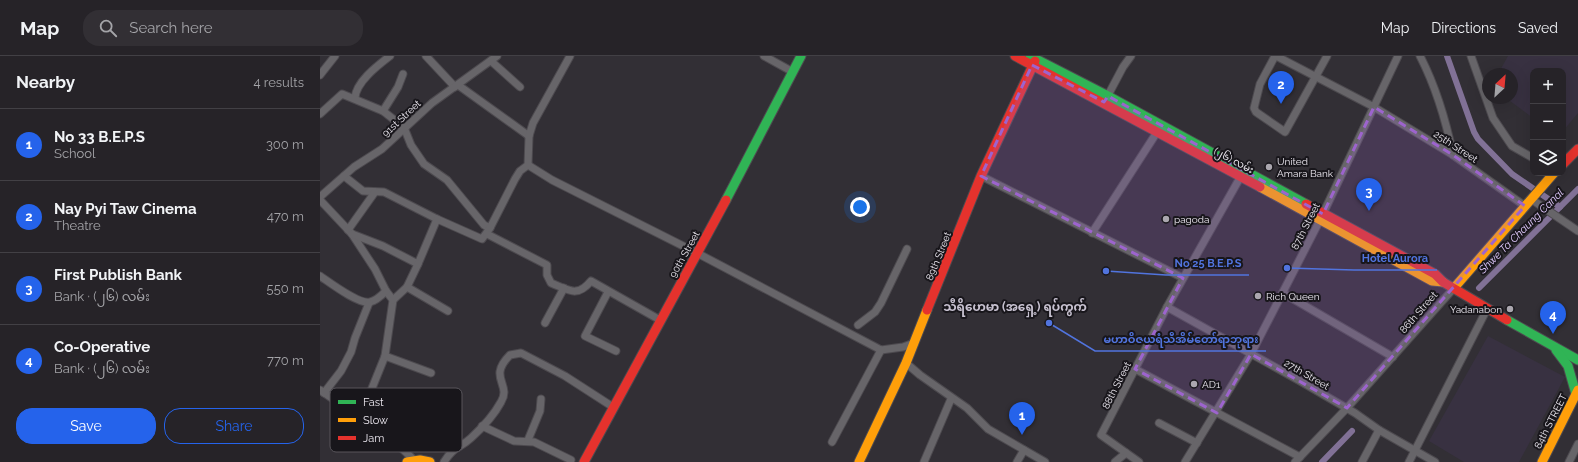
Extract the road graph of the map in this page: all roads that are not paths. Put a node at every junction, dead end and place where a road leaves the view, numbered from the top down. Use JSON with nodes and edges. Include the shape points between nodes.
{"nodes":[{"id":1,"x":335,"y":56,"type":"edge"},
{"id":2,"x":390,"y":56,"type":"edge"},
{"id":3,"x":426,"y":56,"type":"edge"},
{"id":4,"x":498,"y":56,"type":"edge"},
{"id":5,"x":570,"y":56,"type":"edge"},
{"id":6,"x":764,"y":56,"type":"edge"},
{"id":7,"x":801,"y":56,"type":"edge"},
{"id":8,"x":1016,"y":56,"type":"edge"},
{"id":9,"x":1131,"y":56,"type":"edge"},
{"id":10,"x":1276,"y":56,"type":"edge"},
{"id":11,"x":1327,"y":56,"type":"edge"},
{"id":12,"x":1398,"y":56,"type":"edge"},
{"id":13,"x":1420,"y":56,"type":"edge"},
{"id":14,"x":1471,"y":56,"type":"edge"},
{"id":15,"x":1033,"y":60,"type":"edge"},
{"id":16,"x":491,"y":61,"type":"junction"},
{"id":17,"x":793,"y":72,"type":"junction"},
{"id":18,"x":403,"y":74,"type":"dead end"},
{"id":19,"x":320,"y":75,"type":"edge"},
{"id":20,"x":1316,"y":76,"type":"junction"},
{"id":21,"x":457,"y":86,"type":"junction"},
{"id":22,"x":520,"y":87,"type":"dead end"},
{"id":23,"x":355,"y":98,"type":"junction"},
{"id":24,"x":1106,"y":99,"type":"junction"},
{"id":25,"x":1374,"y":107,"type":"junction"},
{"id":26,"x":383,"y":111,"type":"junction"},
{"id":27,"x":320,"y":114,"type":"edge"},
{"id":28,"x":1159,"y":128,"type":"junction"},
{"id":29,"x":405,"y":130,"type":"junction"},
{"id":30,"x":529,"y":136,"type":"junction"},
{"id":31,"x":1578,"y":150,"type":"edge"},
{"id":32,"x":1453,"y":155,"type":"junction"},
{"id":33,"x":1530,"y":156,"type":"edge"},
{"id":34,"x":1566,"y":161,"type":"edge"},
{"id":35,"x":528,"y":165,"type":"junction"},
{"id":36,"x":344,"y":176,"type":"junction"},
{"id":37,"x":981,"y":176,"type":"junction"},
{"id":38,"x":1241,"y":176,"type":"junction"},
{"id":39,"x":1551,"y":176,"type":"edge"},
{"id":40,"x":320,"y":187,"type":"edge"},
{"id":41,"x":326,"y":192,"type":"junction"},
{"id":42,"x":375,"y":192,"type":"junction"},
{"id":43,"x":1535,"y":195,"type":"junction"},
{"id":44,"x":320,"y":199,"type":"edge"},
{"id":45,"x":1525,"y":206,"type":"junction"},
{"id":46,"x":1321,"y":217,"type":"junction"},
{"id":47,"x":437,"y":219,"type":"junction"},
{"id":48,"x":489,"y":231,"type":"junction"},
{"id":49,"x":1578,"y":231,"type":"edge"},
{"id":50,"x":350,"y":232,"type":"junction"},
{"id":51,"x":1092,"y":233,"type":"junction"},
{"id":52,"x":906,"y":249,"type":"dead end"},
{"id":53,"x":697,"y":253,"type":"junction"},
{"id":54,"x":418,"y":264,"type":"junction"},
{"id":55,"x":320,"y":276,"type":"edge"},
{"id":56,"x":1183,"y":278,"type":"junction"},
{"id":57,"x":407,"y":287,"type":"junction"},
{"id":58,"x":564,"y":288,"type":"junction"},
{"id":59,"x":1454,"y":288,"type":"junction"},
{"id":60,"x":386,"y":291,"type":"junction"},
{"id":61,"x":608,"y":292,"type":"junction"},
{"id":62,"x":1283,"y":293,"type":"junction"},
{"id":63,"x":393,"y":300,"type":"junction"},
{"id":64,"x":369,"y":303,"type":"junction"},
{"id":65,"x":1166,"y":307,"type":"junction"},
{"id":66,"x":1487,"y":309,"type":"junction"},
{"id":67,"x":448,"y":311,"type":"dead end"},
{"id":68,"x":660,"y":320,"type":"junction"},
{"id":69,"x":545,"y":323,"type":"dead end"},
{"id":70,"x":858,"y":325,"type":"dead end"},
{"id":71,"x":914,"y":342,"type":"junction"},
{"id":72,"x":1555,"y":348,"type":"junction"},
{"id":73,"x":881,"y":350,"type":"junction"},
{"id":74,"x":616,"y":351,"type":"dead end"},
{"id":75,"x":1251,"y":354,"type":"junction"},
{"id":76,"x":385,"y":356,"type":"junction"},
{"id":77,"x":1393,"y":357,"type":"junction"},
{"id":78,"x":1578,"y":360,"type":"edge"},
{"id":79,"x":906,"y":363,"type":"junction"},
{"id":80,"x":1135,"y":369,"type":"junction"},
{"id":81,"x":431,"y":373,"type":"dead end"},
{"id":82,"x":372,"y":388,"type":"edge"},
{"id":83,"x":322,"y":391,"type":"edge"},
{"id":84,"x":1577,"y":392,"type":"edge"},
{"id":85,"x":541,"y":399,"type":"dead end"},
{"id":86,"x":951,"y":399,"type":"junction"},
{"id":87,"x":613,"y":407,"type":"junction"},
{"id":88,"x":1347,"y":408,"type":"junction"},
{"id":89,"x":1217,"y":413,"type":"junction"},
{"id":90,"x":1159,"y":423,"type":"dead end"},
{"id":91,"x":482,"y":426,"type":"junction"},
{"id":92,"x":1379,"y":430,"type":"junction"},
{"id":93,"x":528,"y":440,"type":"junction"},
{"id":94,"x":832,"y":442,"type":"dead end"},
{"id":95,"x":462,"y":444,"type":"edge"},
{"id":96,"x":1197,"y":444,"type":"junction"},
{"id":97,"x":1578,"y":445,"type":"edge"},
{"id":98,"x":1024,"y":450,"type":"junction"},
{"id":99,"x":1415,"y":451,"type":"junction"},
{"id":100,"x":403,"y":452,"type":"edge"},
{"id":101,"x":450,"y":452,"type":"edge"},
{"id":102,"x":1126,"y":453,"type":"junction"},
{"id":103,"x":1297,"y":459,"type":"edge"},
{"id":104,"x":571,"y":460,"type":"dead end"},
{"id":105,"x":410,"y":461,"type":"edge"},
{"id":106,"x":430,"y":462,"type":"edge"},
{"id":107,"x":444,"y":462,"type":"edge"},
{"id":108,"x":584,"y":462,"type":"edge"},
{"id":109,"x":860,"y":462,"type":"edge"},
{"id":110,"x":924,"y":462,"type":"edge"},
{"id":111,"x":1018,"y":462,"type":"edge"},
{"id":112,"x":1045,"y":462,"type":"edge"},
{"id":113,"x":1115,"y":462,"type":"edge"},
{"id":114,"x":1139,"y":462,"type":"edge"},
{"id":115,"x":1186,"y":462,"type":"edge"},
{"id":116,"x":1362,"y":462,"type":"edge"},
{"id":117,"x":1409,"y":462,"type":"edge"},
{"id":118,"x":1436,"y":462,"type":"edge"},
{"id":119,"x":1542,"y":462,"type":"edge"},
{"id":120,"x":1569,"y":462,"type":"edge"}],
"edges":[{"from":1,"to":19,"type":"street"},
{"from":2,"to":23,"type":"street","via":[[363,82]]},
{"from":3,"to":21,"type":"street"},
{"from":4,"to":16,"type":"street","name":"91st Street"},
{"from":5,"to":30,"type":"street","via":[[540,110]]},
{"from":6,"to":17,"type":"street"},
{"from":7,"to":17,"type":"street","name":"90th Street"},
{"from":8,"to":15,"type":"street","name":"(၂၆) လမ်း"},
{"from":9,"to":24,"type":"street"},
{"from":10,"to":20,"type":"street","name":"25th Street"},
{"from":10,"to":20,"type":"street","via":[[1260,84],[1254,108],[1285,132]]},
{"from":11,"to":20,"type":"street"},
{"from":12,"to":25,"type":"street","name":"87th Street"},
{"from":13,"to":32,"type":"street","via":[[1443,114]]},
{"from":14,"to":33,"type":"street","via":[[1493,118],[1512,146]]},
{"from":15,"to":24,"type":"street","name":"(၂၆) လမ်း"},
{"from":15,"to":37,"type":"street","name":"89th Street"},
{"from":16,"to":21,"type":"street","name":"91st Street"},
{"from":16,"to":22,"type":"street"},
{"from":17,"to":53,"type":"street","name":"90th Street"},
{"from":18,"to":26,"type":"street"},
{"from":20,"to":25,"type":"street","name":"25th Street"},
{"from":21,"to":29,"type":"street","name":"91st Street","via":[[422,111]]},
{"from":21,"to":30,"type":"street"},
{"from":23,"to":26,"type":"street"},
{"from":23,"to":27,"type":"street","via":[[342,94]]},
{"from":24,"to":28,"type":"street","name":"(၂၆) လမ်း"},
{"from":25,"to":32,"type":"street","name":"25th Street"},
{"from":25,"to":46,"type":"street","name":"87th Street"},
{"from":26,"to":29,"type":"street"},
{"from":28,"to":38,"type":"street","name":"(၂၆) လမ်း"},
{"from":28,"to":46,"type":"street","name":"(၂၆) လမ်း"},
{"from":28,"to":51,"type":"street"},
{"from":29,"to":36,"type":"street","name":"91st Street"},
{"from":29,"to":48,"type":"street","via":[[411,146],[424,164],[447,180]]},
{"from":30,"to":35,"type":"street"},
{"from":31,"to":34,"type":"street"},
{"from":32,"to":45,"type":"street","name":"25th Street"},
{"from":35,"to":48,"type":"street","via":[[515,179]]},
{"from":35,"to":53,"type":"street","via":[[552,180]]},
{"from":36,"to":41,"type":"street","name":"91st Street"},
{"from":36,"to":42,"type":"street","via":[[363,191]]},
{"from":37,"to":51,"type":"street"},
{"from":37,"to":71,"type":"street","name":"89th Street"},
{"from":38,"to":46,"type":"street","name":"(၂၆) လမ်း"},
{"from":38,"to":56,"type":"street","name":"88th Street"},
{"from":39,"to":43,"type":"street","name":"86th Street"},
{"from":40,"to":41,"type":"street"},
{"from":41,"to":44,"type":"street","name":"91st Street"},
{"from":42,"to":47,"type":"street","via":[[384,192]]},
{"from":42,"to":50,"type":"street"},
{"from":43,"to":45,"type":"street","name":"86th Street"},
{"from":43,"to":49,"type":"street","via":[[1546,208]]},
{"from":44,"to":50,"type":"street"},
{"from":45,"to":59,"type":"street","name":"86th Street"},
{"from":46,"to":59,"type":"street","name":"(၂၆) လမ်း","via":[[1432,281],[1443,282]]},
{"from":46,"to":62,"type":"street","name":"87th Street"},
{"from":47,"to":48,"type":"street","via":[[481,240]]},
{"from":47,"to":54,"type":"street"},
{"from":48,"to":58,"type":"street","via":[[547,265],[547,275],[551,283]]},
{"from":50,"to":54,"type":"street"},
{"from":50,"to":60,"type":"street","via":[[375,269]]},
{"from":51,"to":56,"type":"street"},
{"from":52,"to":70,"type":"street","via":[[881,303],[875,312]]},
{"from":53,"to":68,"type":"street","name":"90th Street"},
{"from":53,"to":73,"type":"street"},
{"from":54,"to":57,"type":"street"},
{"from":55,"to":64,"type":"street","via":[[361,301]]},
{"from":56,"to":65,"type":"street","name":"88th Street"},
{"from":57,"to":63,"type":"street"},
{"from":57,"to":67,"type":"street"},
{"from":58,"to":61,"type":"street","via":[[575,292],[584,289],[591,281]]},
{"from":58,"to":69,"type":"street"},
{"from":59,"to":66,"type":"street","name":"(၂၆) လမ်း"},
{"from":59,"to":77,"type":"street","name":"86th Street"},
{"from":60,"to":63,"type":"street"},
{"from":60,"to":64,"type":"street"},
{"from":61,"to":68,"type":"street"},
{"from":61,"to":74,"type":"street","via":[[585,336]]},
{"from":62,"to":75,"type":"street","name":"87th Street"},
{"from":62,"to":77,"type":"street"},
{"from":63,"to":76,"type":"street"},
{"from":64,"to":83,"type":"street","via":[[351,352]]},
{"from":65,"to":75,"type":"street","name":"27th Street"},
{"from":65,"to":80,"type":"street","name":"88th Street"},
{"from":66,"to":72,"type":"street","name":"(၂၆) လမ်း"},
{"from":66,"to":99,"type":"street"},
{"from":68,"to":87,"type":"street","name":"90th Street"},
{"from":71,"to":73,"type":"street","via":[[903,347]]},
{"from":71,"to":79,"type":"street","name":"89th Street"},
{"from":72,"to":78,"type":"street","name":"(၂၆) လမ်း"},
{"from":72,"to":84,"type":"street","via":[[1568,366]]},
{"from":73,"to":94,"type":"street"},
{"from":75,"to":88,"type":"street","name":"27th Street"},
{"from":75,"to":89,"type":"street","name":"87th Street"},
{"from":76,"to":81,"type":"street"},
{"from":76,"to":82,"type":"street"},
{"from":77,"to":88,"type":"street","name":"86th Street"},
{"from":79,"to":86,"type":"street"},
{"from":79,"to":109,"type":"street","name":"89th Street"},
{"from":80,"to":89,"type":"street"},
{"from":80,"to":102,"type":"street","name":"88th Street","via":[[1102,435]]},
{"from":84,"to":119,"type":"street","name":"84th STREET"},
{"from":85,"to":93,"type":"street","via":[[540,411]]},
{"from":86,"to":98,"type":"street","via":[[966,408],[988,428]]},
{"from":86,"to":110,"type":"street"},
{"from":87,"to":91,"type":"street","via":[[565,376],[521,353],[510,355],[500,367],[499,378],[504,398]]},
{"from":87,"to":108,"type":"street","name":"90th Street"},
{"from":88,"to":92,"type":"street","name":"27th Street"},
{"from":88,"to":103,"type":"street","name":"86th Street"},
{"from":89,"to":96,"type":"street","name":"87th Street"},
{"from":89,"to":103,"type":"street"},
{"from":90,"to":96,"type":"street"},
{"from":91,"to":93,"type":"street","via":[[514,440]]},
{"from":91,"to":95,"type":"street"},
{"from":92,"to":99,"type":"street","name":"27th Street"},
{"from":92,"to":116,"type":"street"},
{"from":93,"to":104,"type":"street"},
{"from":96,"to":115,"type":"street","name":"87th Street"},
{"from":97,"to":120,"type":"street"},
{"from":98,"to":111,"type":"street"},
{"from":98,"to":112,"type":"street"},
{"from":99,"to":117,"type":"street"},
{"from":99,"to":118,"type":"street","name":"27th Street"},
{"from":100,"to":105,"type":"street"},
{"from":101,"to":107,"type":"street"},
{"from":102,"to":113,"type":"street"},
{"from":102,"to":114,"type":"street"},
{"from":105,"to":106,"type":"street"}]}
